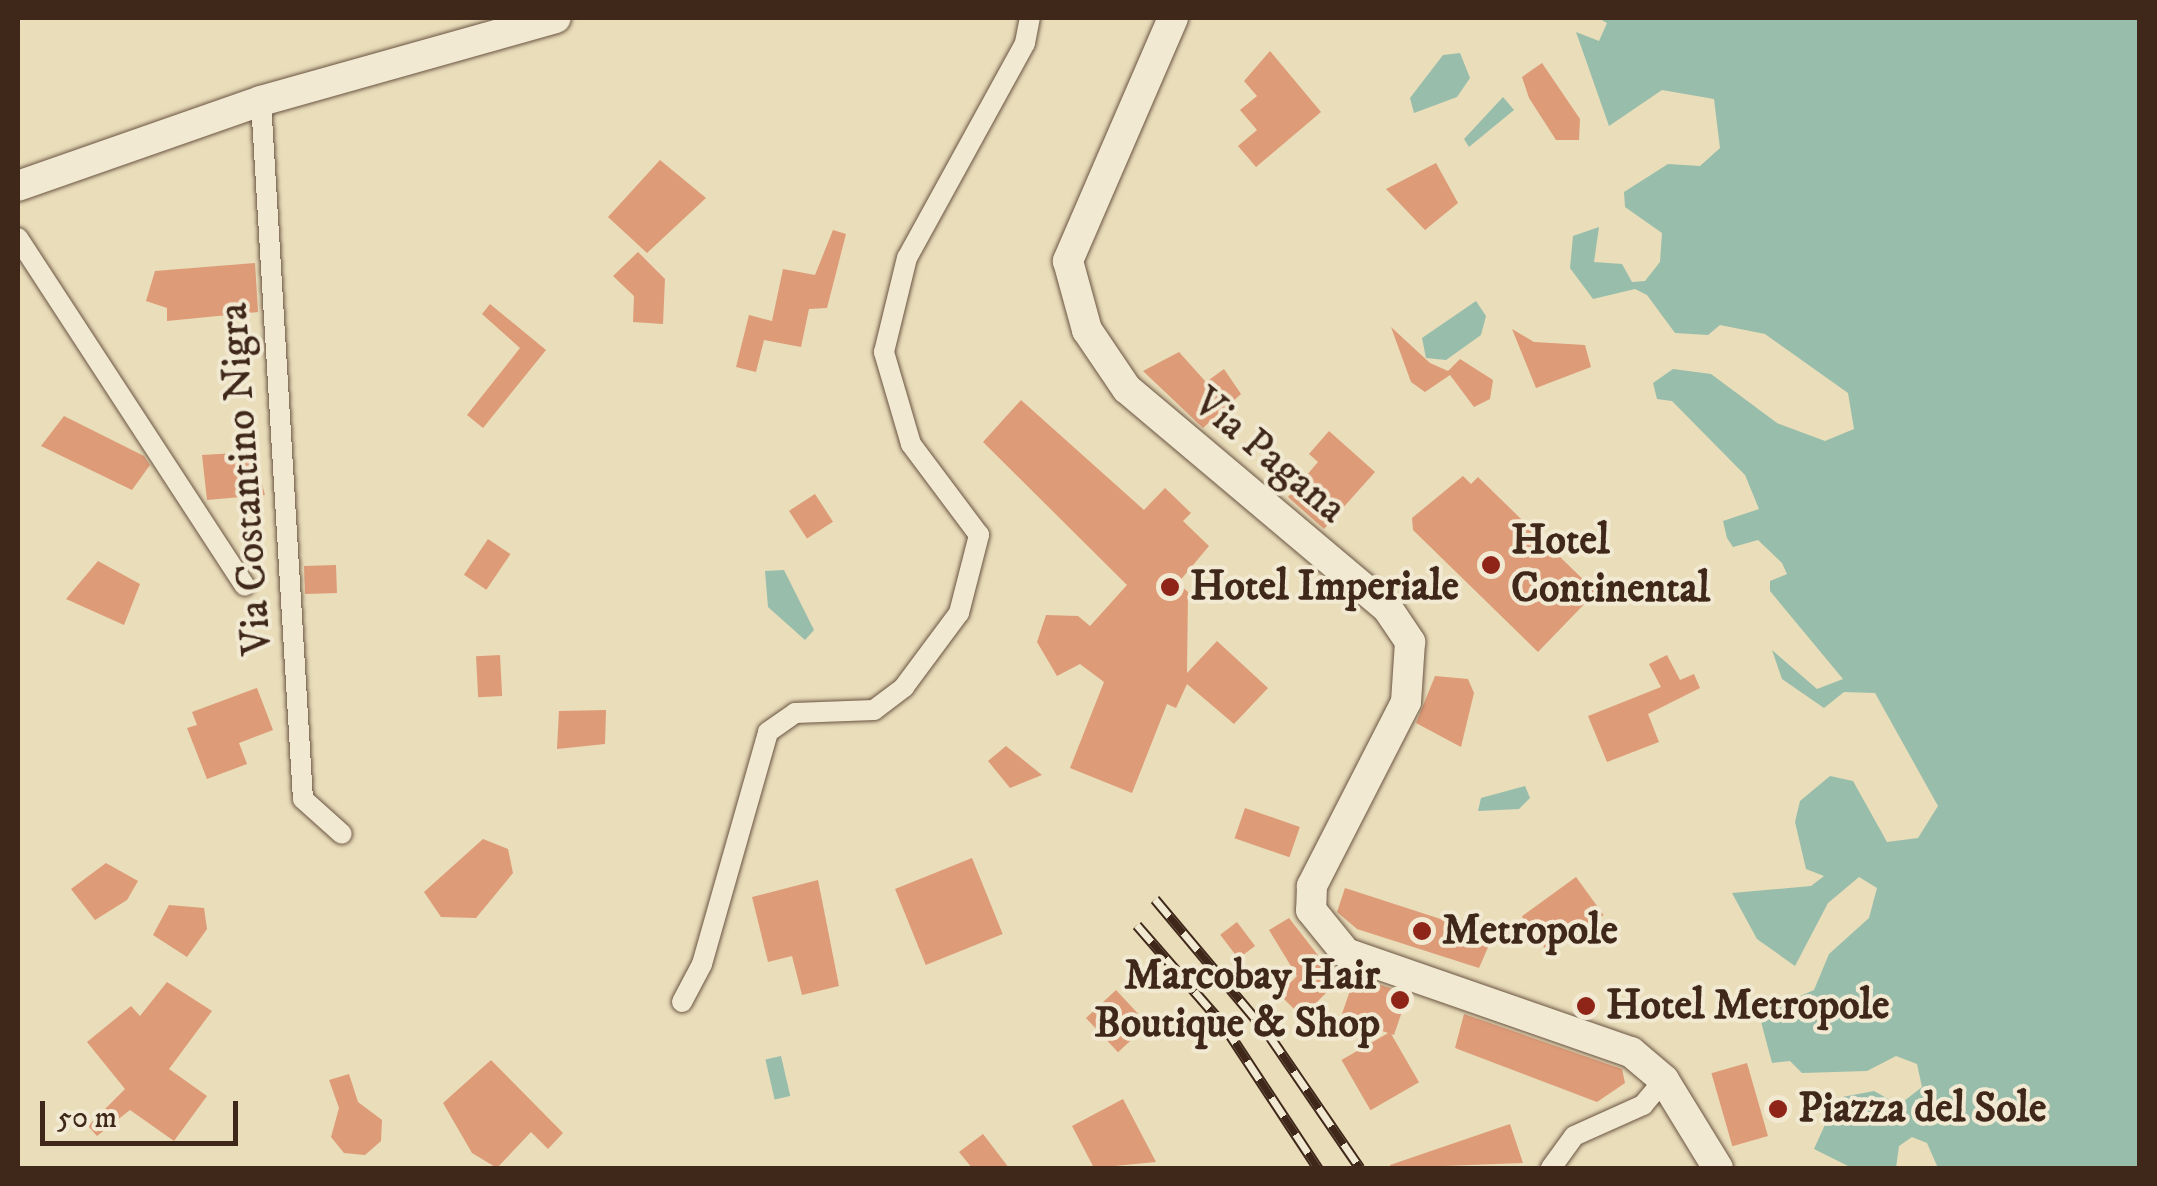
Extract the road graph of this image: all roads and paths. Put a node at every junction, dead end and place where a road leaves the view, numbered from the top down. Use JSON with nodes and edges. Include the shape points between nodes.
{"nodes":[{"id":1,"x":556,"y":18,"type":"edge"},
{"id":2,"x":1030,"y":18,"type":"edge"},
{"id":3,"x":1173,"y":18,"type":"edge"},
{"id":4,"x":260,"y":101,"type":"junction"},
{"id":5,"x":18,"y":186,"type":"edge"},
{"id":6,"x":18,"y":238,"type":"edge"},
{"id":7,"x":246,"y":586,"type":"dead end"},
{"id":8,"x":342,"y":834,"type":"dead end"},
{"id":9,"x":682,"y":1002,"type":"dead end"},
{"id":10,"x":1664,"y":1080,"type":"junction"},
{"id":11,"x":1550,"y":1168,"type":"edge"},
{"id":12,"x":1718,"y":1168,"type":"edge"}],
"edges":[{"from":1,"to":4,"type":"main road"},
{"from":2,"to":9,"type":"street","via":[[1025,43],[907,258],[884,352],[911,444],[979,535],[959,613],[904,687],[874,710],[795,713],[768,732],[702,964]]},
{"from":3,"to":10,"type":"main road","name":"Via Pagana","via":[[1068,261],[1087,330],[1127,390],[1388,609],[1410,642],[1406,702],[1312,886],[1311,910],[1346,953],[1631,1052]]},
{"from":4,"to":5,"type":"main road"},
{"from":4,"to":8,"type":"street","name":"Via Costantino Nigra","via":[[303,799]]},
{"from":6,"to":7,"type":"street"},
{"from":10,"to":11,"type":"street","via":[[1643,1105],[1574,1136]]},
{"from":10,"to":12,"type":"main road"}]}
